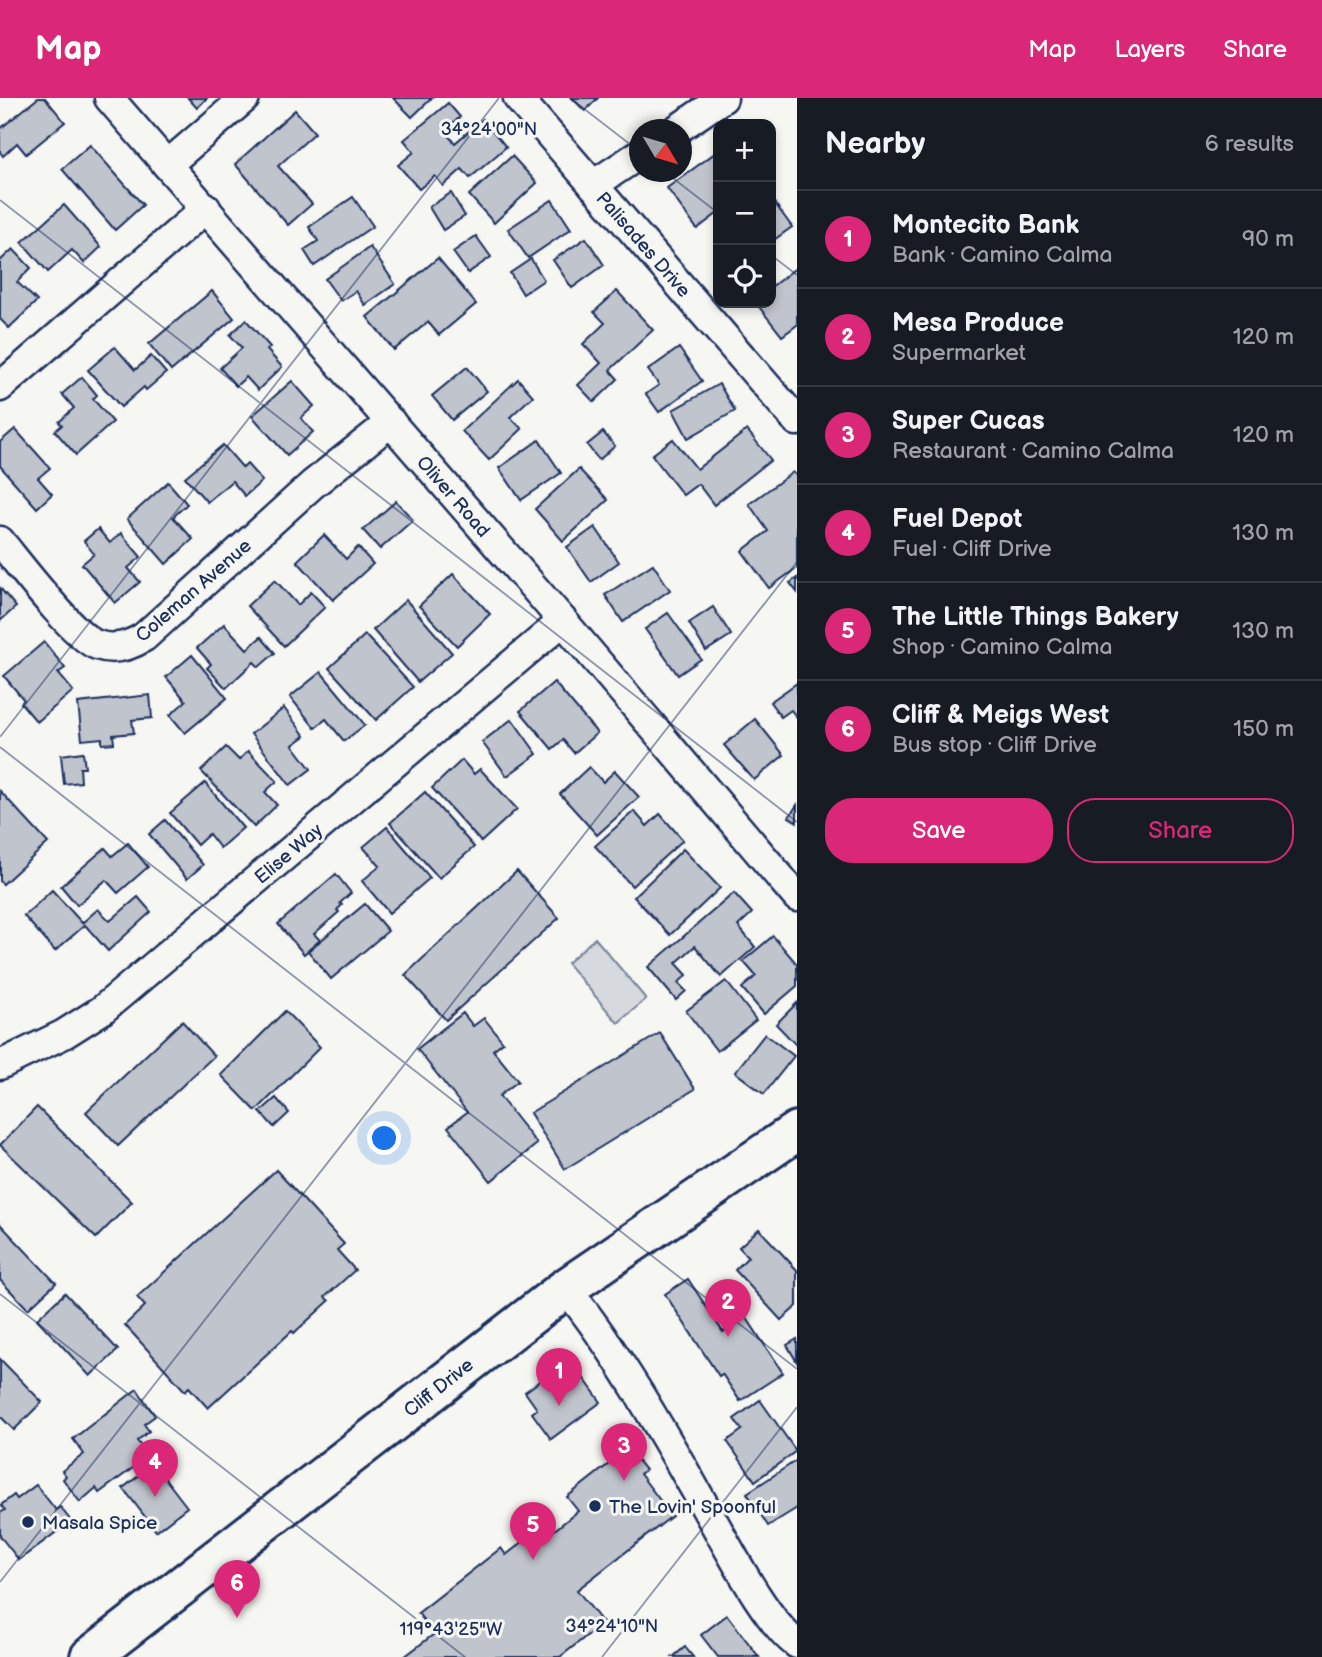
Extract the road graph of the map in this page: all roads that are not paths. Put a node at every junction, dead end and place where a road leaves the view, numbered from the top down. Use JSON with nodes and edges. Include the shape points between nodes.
{"nodes":[{"id":1,"x":108,"y":98,"type":"edge"},
{"id":2,"x":245,"y":98,"type":"edge"},
{"id":3,"x":518,"y":98,"type":"edge"},
{"id":4,"x":723,"y":98,"type":"edge"},
{"id":5,"x":692,"y":119,"type":"edge"},
{"id":6,"x":629,"y":161,"type":"edge"},
{"id":7,"x":167,"y":165,"type":"junction"},
{"id":8,"x":593,"y":185,"type":"junction"},
{"id":9,"x":206,"y":208,"type":"junction"},
{"id":10,"x":0,"y":387,"type":"edge"},
{"id":11,"x":797,"y":421,"type":"edge"},
{"id":12,"x":391,"y":422,"type":"junction"},
{"id":13,"x":0,"y":541,"type":"edge"},
{"id":14,"x":563,"y":621,"type":"junction"},
{"id":15,"x":797,"y":897,"type":"edge"},
{"id":16,"x":0,"y":1065,"type":"edge"},
{"id":17,"x":797,"y":1131,"type":"edge"},
{"id":18,"x":566,"y":1288,"type":"junction"},
{"id":19,"x":797,"y":1644,"type":"edge"},
{"id":20,"x":90,"y":1657,"type":"edge"}],
"edges":[{"from":1,"to":7,"type":"street","name":"Oliver Road"},
{"from":2,"to":7,"type":"street"},
{"from":3,"to":8,"type":"street","name":"Palisades Drive"},
{"from":4,"to":5,"type":"street"},
{"from":6,"to":8,"type":"street"},
{"from":7,"to":9,"type":"street","name":"Oliver Road"},
{"from":8,"to":11,"type":"street","name":"Palisades Drive"},
{"from":9,"to":10,"type":"street"},
{"from":9,"to":12,"type":"street","name":"Oliver Road"},
{"from":12,"to":13,"type":"street","name":"Coleman Avenue","via":[[313,484],[144,637],[122,647],[86,640]]},
{"from":12,"to":14,"type":"street","name":"Oliver Road"},
{"from":14,"to":15,"type":"street","name":"Oliver Road"},
{"from":14,"to":16,"type":"street","name":"Elise Way","via":[[102,1010]]},
{"from":17,"to":18,"type":"main road","name":"Cliff Drive"},
{"from":18,"to":19,"type":"street","via":[[644,1399],[776,1624]]},
{"from":18,"to":20,"type":"main road","name":"Cliff Drive"}]}
